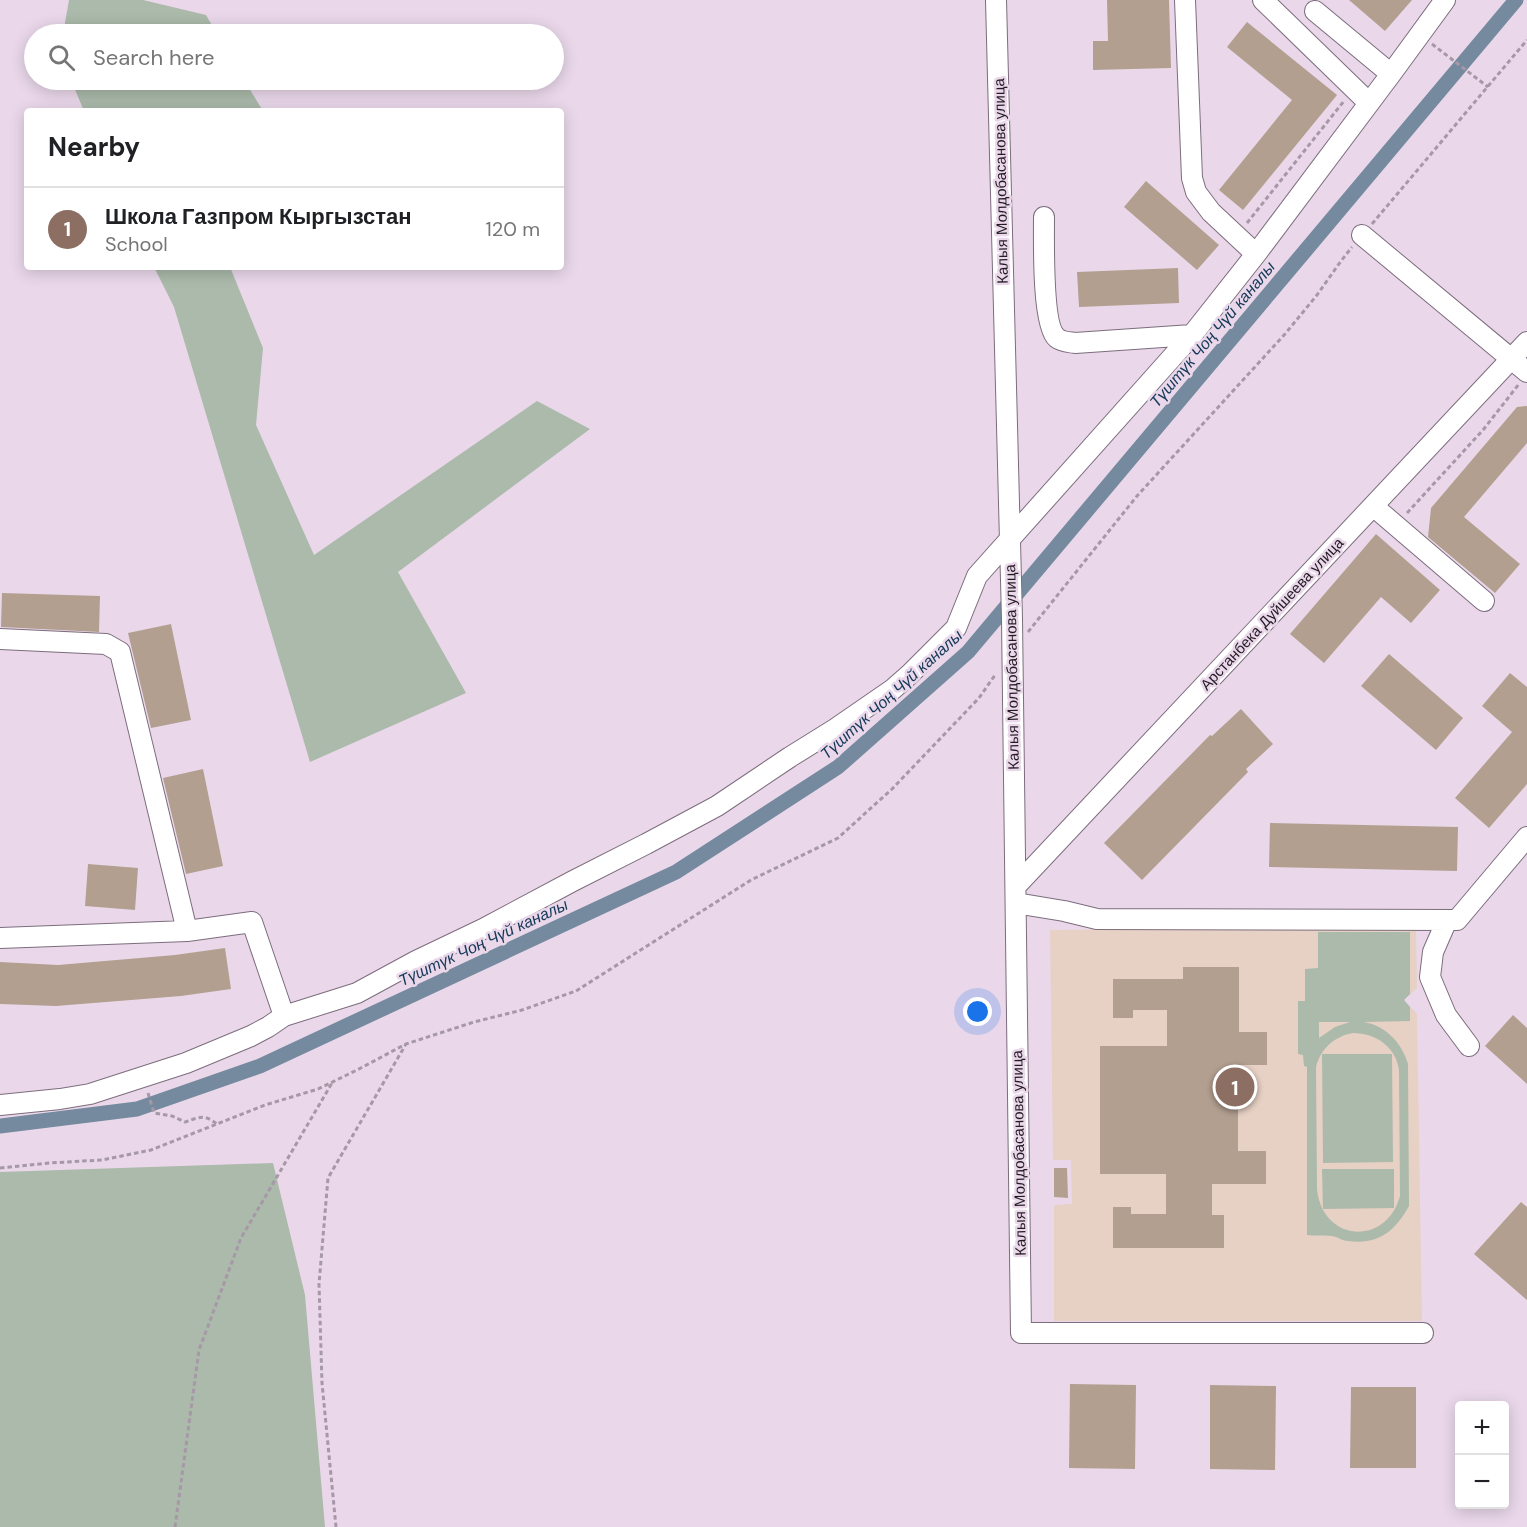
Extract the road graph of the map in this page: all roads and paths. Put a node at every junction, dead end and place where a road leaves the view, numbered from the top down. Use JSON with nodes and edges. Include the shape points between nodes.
{"nodes":[{"id":1,"x":996,"y":0,"type":"edge"},
{"id":2,"x":1185,"y":0,"type":"edge"},
{"id":3,"x":1263,"y":0,"type":"edge"},
{"id":4,"x":1445,"y":0,"type":"edge"},
{"id":5,"x":1315,"y":11,"type":"dead end"},
{"id":6,"x":1442,"y":52,"type":"dead end"},
{"id":7,"x":1391,"y":74,"type":"junction"},
{"id":8,"x":1488,"y":87,"type":"dead end"},
{"id":9,"x":1354,"y":88,"type":"junction"},
{"id":10,"x":1369,"y":103,"type":"junction"},
{"id":11,"x":1044,"y":217,"type":"dead end"},
{"id":12,"x":1362,"y":235,"type":"dead end"},
{"id":13,"x":1237,"y":236,"type":"junction"},
{"id":14,"x":1256,"y":254,"type":"junction"},
{"id":15,"x":1192,"y":335,"type":"junction"},
{"id":16,"x":1527,"y":342,"type":"edge"},
{"id":17,"x":1512,"y":359,"type":"junction"},
{"id":18,"x":1524,"y":376,"type":"edge"},
{"id":19,"x":1373,"y":506,"type":"junction"},
{"id":20,"x":1396,"y":525,"type":"junction"},
{"id":21,"x":1009,"y":541,"type":"junction"},
{"id":22,"x":1484,"y":601,"type":"dead end"},
{"id":23,"x":0,"y":639,"type":"edge"},
{"id":24,"x":1527,"y":837,"type":"edge"},
{"id":25,"x":1016,"y":895,"type":"junction"},
{"id":26,"x":1448,"y":920,"type":"junction"},
{"id":27,"x":187,"y":931,"type":"junction"},
{"id":28,"x":0,"y":938,"type":"edge"},
{"id":29,"x":284,"y":1016,"type":"junction"},
{"id":30,"x":406,"y":1044,"type":"dead end"},
{"id":31,"x":1468,"y":1046,"type":"dead end"},
{"id":32,"x":333,"y":1082,"type":"dead end"},
{"id":33,"x":147,"y":1090,"type":"dead end"},
{"id":34,"x":0,"y":1105,"type":"edge"},
{"id":35,"x":218,"y":1124,"type":"dead end"},
{"id":36,"x":1423,"y":1333,"type":"dead end"},
{"id":37,"x":175,"y":1527,"type":"edge"},
{"id":38,"x":336,"y":1527,"type":"edge"}],
"edges":[{"from":1,"to":21,"type":"street","name":"Калыя Молдобасанова улица"},
{"from":2,"to":13,"type":"street","via":[[1192,178],[1196,192],[1211,212]]},
{"from":3,"to":9,"type":"street"},
{"from":4,"to":7,"type":"street"},
{"from":5,"to":7,"type":"street"},
{"from":6,"to":8,"type":"path"},
{"from":7,"to":10,"type":"street"},
{"from":9,"to":10,"type":"street"},
{"from":9,"to":13,"type":"path"},
{"from":10,"to":14,"type":"street"},
{"from":11,"to":15,"type":"street","via":[[1047,315],[1058,339],[1075,343]]},
{"from":12,"to":17,"type":"street"},
{"from":13,"to":14,"type":"street"},
{"from":14,"to":15,"type":"street"},
{"from":15,"to":21,"type":"street"},
{"from":16,"to":17,"type":"street","name":"Арстанбека Дуйшеева улица"},
{"from":17,"to":18,"type":"street"},
{"from":17,"to":19,"type":"street","name":"Арстанбека Дуйшеева улица"},
{"from":18,"to":20,"type":"path","via":[[1483,430]]},
{"from":19,"to":20,"type":"street"},
{"from":19,"to":25,"type":"street","name":"Арстанбека Дуйшеева улица"},
{"from":20,"to":22,"type":"street"},
{"from":21,"to":25,"type":"street","name":"Калыя Молдобасанова улица"},
{"from":21,"to":29,"type":"street","via":[[977,576],[956,628],[893,689],[835,729],[717,806],[483,929],[357,993]]},
{"from":23,"to":27,"type":"street","via":[[106,644],[120,652]]},
{"from":24,"to":26,"type":"street","via":[[1457,920]]},
{"from":25,"to":26,"type":"street","via":[[1097,919]]},
{"from":25,"to":36,"type":"street","name":"Калыя Молдобасанова улица","via":[[1022,1333]]},
{"from":26,"to":31,"type":"street","via":[[1433,952],[1430,977],[1446,1016]]},
{"from":27,"to":28,"type":"street"},
{"from":27,"to":29,"type":"street","via":[[252,922]]},
{"from":29,"to":34,"type":"street","via":[[268,1028],[186,1063],[90,1094]]},
{"from":30,"to":38,"type":"path","via":[[328,1178],[319,1284],[322,1383]]},
{"from":32,"to":37,"type":"path","via":[[241,1238],[199,1350]]},
{"from":33,"to":35,"type":"path","via":[[154,1113],[185,1122],[203,1117]]}]}
